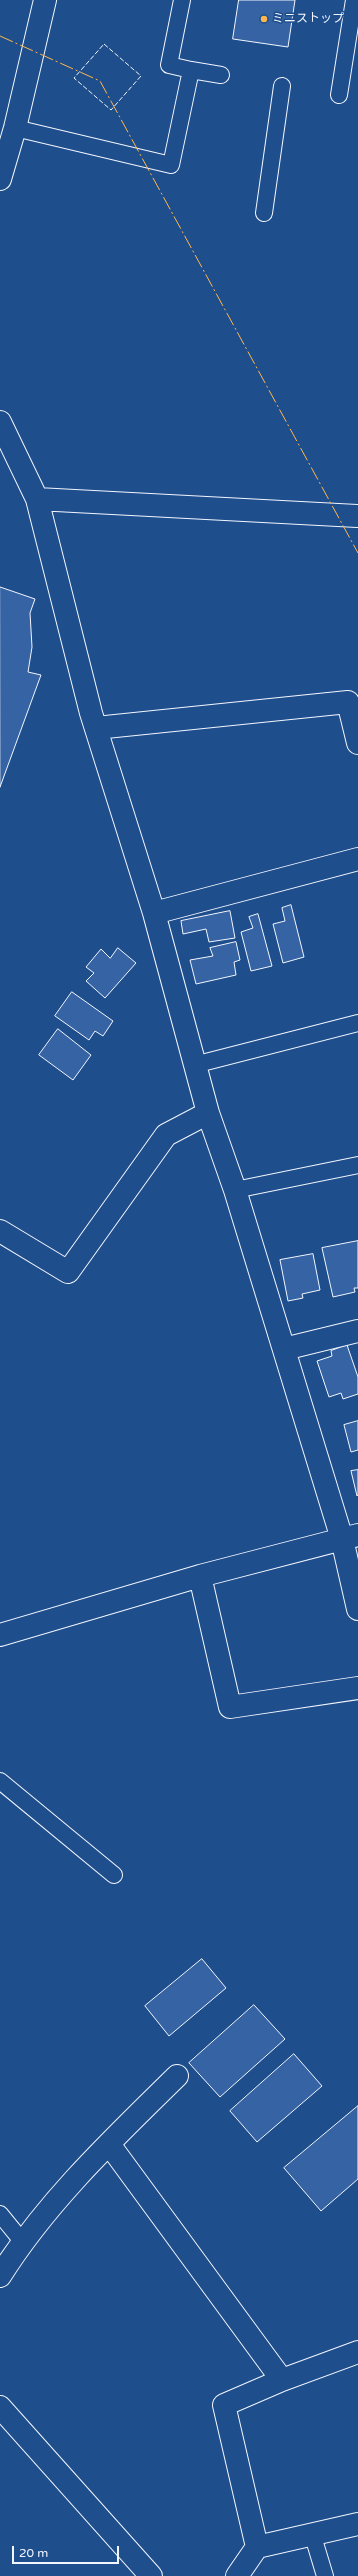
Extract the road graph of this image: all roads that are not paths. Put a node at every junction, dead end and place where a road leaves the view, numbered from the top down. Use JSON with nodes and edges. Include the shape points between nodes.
{"nodes":[{"id":1,"x":44,"y":0,"type":"edge"},
{"id":2,"x":182,"y":0,"type":"edge"},
{"id":3,"x":354,"y":0,"type":"edge"},
{"id":4,"x":191,"y":70,"type":"junction"},
{"id":5,"x":222,"y":75,"type":"dead end"},
{"id":6,"x":282,"y":86,"type":"dead end"},
{"id":7,"x":340,"y":95,"type":"dead end"},
{"id":8,"x":15,"y":128,"type":"junction"},
{"id":9,"x":3,"y":157,"type":"edge"},
{"id":10,"x":0,"y":178,"type":"edge"},
{"id":11,"x":264,"y":213,"type":"dead end"},
{"id":12,"x":0,"y":422,"type":"edge"},
{"id":13,"x":37,"y":498,"type":"junction"},
{"id":14,"x":358,"y":516,"type":"edge"},
{"id":15,"x":96,"y":728,"type":"junction"},
{"id":16,"x":358,"y":744,"type":"edge"},
{"id":17,"x":358,"y":859,"type":"edge"},
{"id":18,"x":154,"y":913,"type":"junction"},
{"id":19,"x":358,"y":1023,"type":"edge"},
{"id":20,"x":194,"y":1064,"type":"junction"},
{"id":21,"x":208,"y":1113,"type":"junction"},
{"id":22,"x":358,"y":1165,"type":"edge"},
{"id":23,"x":235,"y":1190,"type":"junction"},
{"id":24,"x":0,"y":1230,"type":"edge"},
{"id":25,"x":358,"y":1331,"type":"edge"},
{"id":26,"x":284,"y":1349,"type":"junction"},
{"id":27,"x":350,"y":1537,"type":"edge"},
{"id":28,"x":200,"y":1576,"type":"junction"},
{"id":29,"x":358,"y":1609,"type":"edge"},
{"id":30,"x":0,"y":1635,"type":"edge"},
{"id":31,"x":358,"y":1688,"type":"edge"},
{"id":32,"x":0,"y":1782,"type":"edge"},
{"id":33,"x":114,"y":1875,"type":"dead end"},
{"id":34,"x":177,"y":2076,"type":"dead end"},
{"id":35,"x":109,"y":2144,"type":"junction"},
{"id":36,"x":0,"y":2214,"type":"edge"},
{"id":37,"x":22,"y":2241,"type":"junction"},
{"id":38,"x":0,"y":2276,"type":"edge"},
{"id":39,"x":358,"y":2352,"type":"edge"},
{"id":40,"x":282,"y":2380,"type":"junction"},
{"id":41,"x":0,"y":2407,"type":"edge"},
{"id":42,"x":358,"y":2524,"type":"edge"},
{"id":43,"x":312,"y":2533,"type":"junction"},
{"id":44,"x":257,"y":2547,"type":"junction"},
{"id":45,"x":151,"y":2576,"type":"edge"},
{"id":46,"x":237,"y":2576,"type":"edge"},
{"id":47,"x":325,"y":2576,"type":"edge"}],
"edges":[{"from":1,"to":8,"type":"street"},
{"from":2,"to":4,"type":"lane","via":[[169,65]]},
{"from":3,"to":7,"type":"lane"},
{"from":4,"to":5,"type":"lane"},
{"from":4,"to":8,"type":"lane","via":[[171,165]]},
{"from":6,"to":11,"type":"lane"},
{"from":8,"to":9,"type":"street"},
{"from":9,"to":10,"type":"street"},
{"from":12,"to":13,"type":"street"},
{"from":13,"to":14,"type":"street"},
{"from":13,"to":15,"type":"street"},
{"from":15,"to":16,"type":"street","via":[[348,702]]},
{"from":15,"to":18,"type":"street"},
{"from":17,"to":18,"type":"street"},
{"from":18,"to":20,"type":"street"},
{"from":19,"to":20,"type":"lane"},
{"from":20,"to":21,"type":"street"},
{"from":21,"to":23,"type":"street"},
{"from":21,"to":24,"type":"street","via":[[166,1135],[68,1272]]},
{"from":22,"to":23,"type":"lane"},
{"from":23,"to":26,"type":"street"},
{"from":25,"to":26,"type":"street"},
{"from":26,"to":27,"type":"street"},
{"from":27,"to":28,"type":"street"},
{"from":27,"to":29,"type":"street"},
{"from":28,"to":30,"type":"street"},
{"from":28,"to":31,"type":"street","via":[[230,1707]]},
{"from":32,"to":33,"type":"lane"},
{"from":34,"to":35,"type":"street"},
{"from":35,"to":37,"type":"street"},
{"from":35,"to":40,"type":"street"},
{"from":36,"to":37,"type":"lane"},
{"from":37,"to":38,"type":"street"},
{"from":39,"to":40,"type":"street"},
{"from":40,"to":44,"type":"street","via":[[224,2405]]},
{"from":41,"to":45,"type":"street"},
{"from":42,"to":43,"type":"street"},
{"from":43,"to":44,"type":"street"},
{"from":43,"to":47,"type":"lane"},
{"from":44,"to":46,"type":"street"}]}
